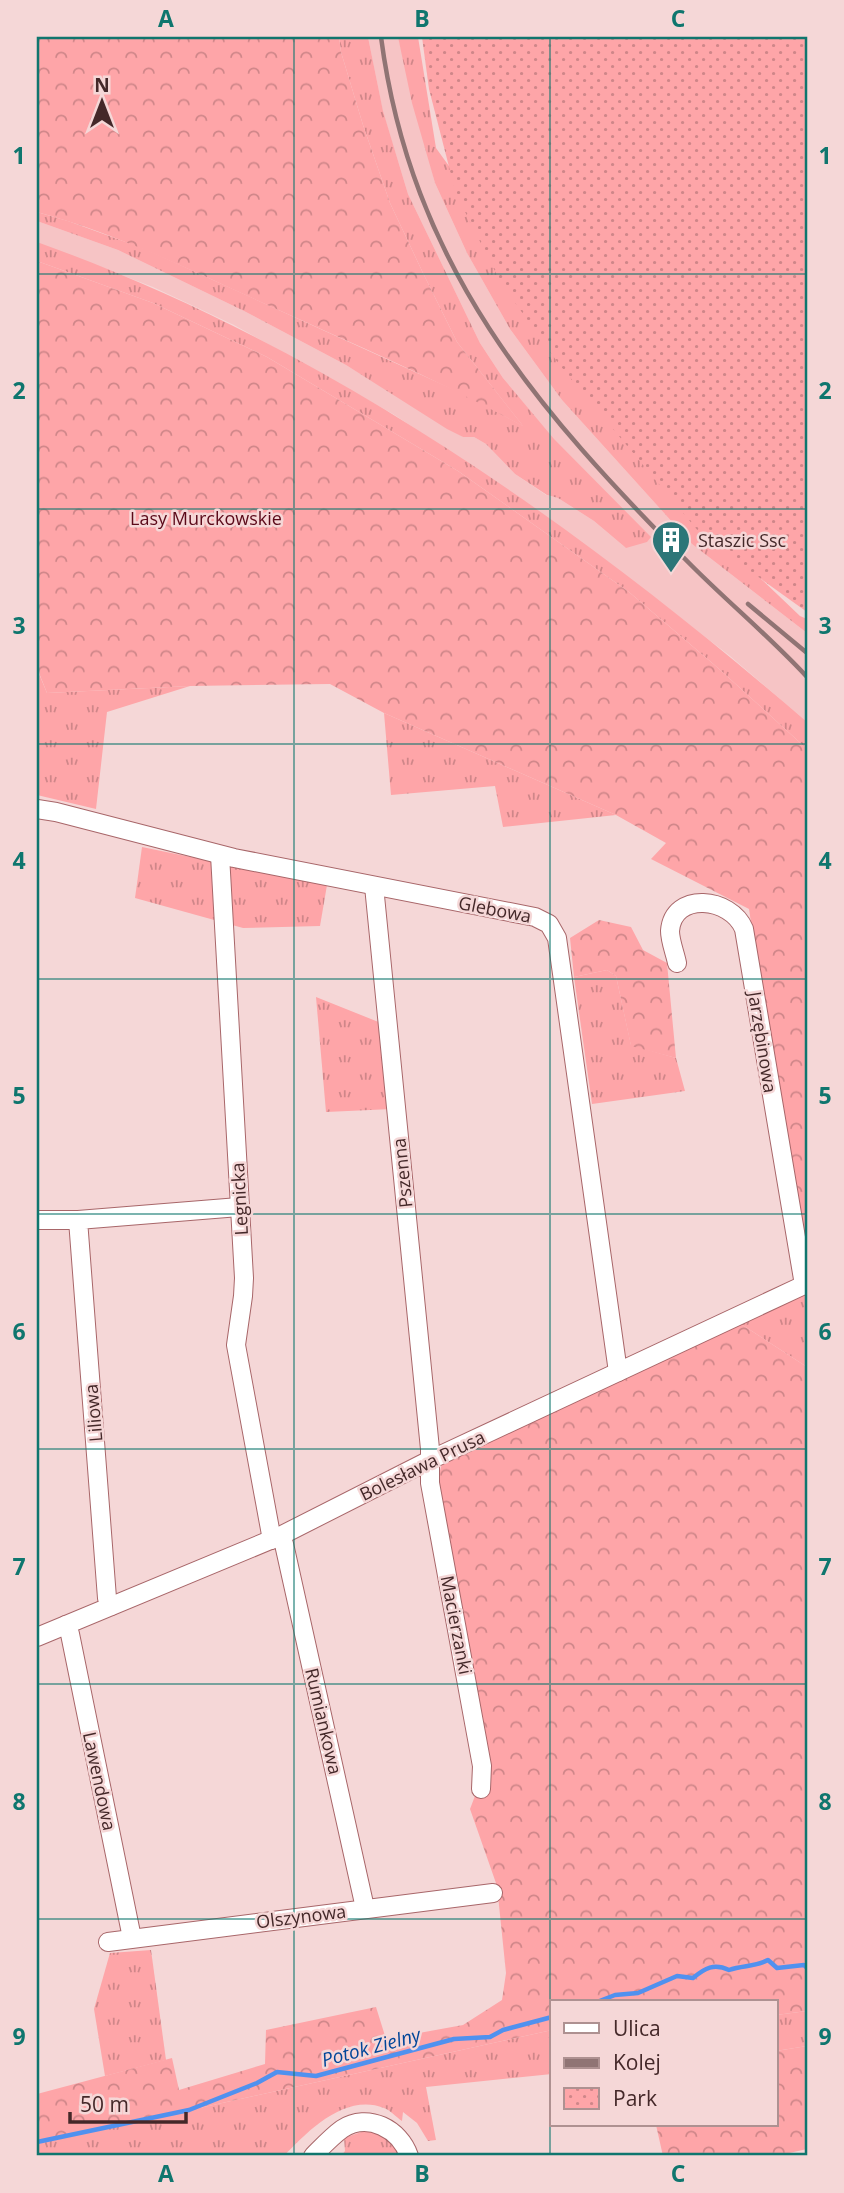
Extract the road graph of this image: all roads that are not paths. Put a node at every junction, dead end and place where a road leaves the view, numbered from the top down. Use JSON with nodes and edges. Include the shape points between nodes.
{"nodes":[{"id":1,"x":37,"y":809,"type":"edge"},
{"id":2,"x":220,"y":855,"type":"junction"},
{"id":3,"x":374,"y":886,"type":"junction"},
{"id":4,"x":677,"y":963,"type":"dead end"},
{"id":5,"x":239,"y":1207,"type":"junction"},
{"id":6,"x":37,"y":1220,"type":"edge"},
{"id":7,"x":78,"y":1220,"type":"junction"},
{"id":8,"x":804,"y":1285,"type":"joint"},
{"id":9,"x":618,"y":1372,"type":"junction"},
{"id":10,"x":429,"y":1460,"type":"junction"},
{"id":11,"x":276,"y":1538,"type":"junction"},
{"id":12,"x":111,"y":1606,"type":"junction"},
{"id":13,"x":66,"y":1625,"type":"junction"},
{"id":14,"x":37,"y":1637,"type":"edge"},
{"id":15,"x":481,"y":1789,"type":"dead end"},
{"id":16,"x":494,"y":1893,"type":"dead end"},
{"id":17,"x":365,"y":1908,"type":"junction"},
{"id":18,"x":132,"y":1938,"type":"junction"},
{"id":19,"x":108,"y":1942,"type":"dead end"},
{"id":20,"x":313,"y":2156,"type":"edge"},
{"id":21,"x":409,"y":2156,"type":"edge"}],
"edges":[{"from":1,"to":2,"type":"street","name":"Glebowa"},
{"from":2,"to":3,"type":"street","name":"Glebowa"},
{"from":2,"to":5,"type":"street","name":"Legnicka"},
{"from":3,"to":9,"type":"street","name":"Glebowa","via":[[535,917],[555,933]]},
{"from":3,"to":10,"type":"street","name":"Pszenna"},
{"from":4,"to":8,"type":"street","name":"Jarzębinowa","via":[[670,930],[685,908],[708,902],[738,917],[744,929]]},
{"from":5,"to":7,"type":"street"},
{"from":5,"to":11,"type":"street","name":"Legnicka","via":[[243,1296],[236,1345]]},
{"from":6,"to":7,"type":"street"},
{"from":7,"to":12,"type":"street","name":"Liliowa"},
{"from":8,"to":9,"type":"street","name":"Bolesława Prusa"},
{"from":9,"to":10,"type":"street","name":"Bolesława Prusa"},
{"from":10,"to":11,"type":"street","name":"Bolesława Prusa"},
{"from":10,"to":15,"type":"street","name":"Macierzanki","via":[[482,1766]]},
{"from":11,"to":12,"type":"street","name":"Bolesława Prusa"},
{"from":11,"to":17,"type":"street","name":"Rumiankowa","via":[[284,1544]]},
{"from":12,"to":13,"type":"street","name":"Bolesława Prusa"},
{"from":13,"to":14,"type":"street","name":"Bolesława Prusa"},
{"from":13,"to":18,"type":"street","name":"Lawendowa"},
{"from":16,"to":17,"type":"street","name":"Olszynowa"},
{"from":17,"to":18,"type":"street","name":"Olszynowa"},
{"from":18,"to":19,"type":"street","name":"Olszynowa"},
{"from":20,"to":21,"type":"street","via":[[344,2128],[371,2123],[396,2133]]}]}
